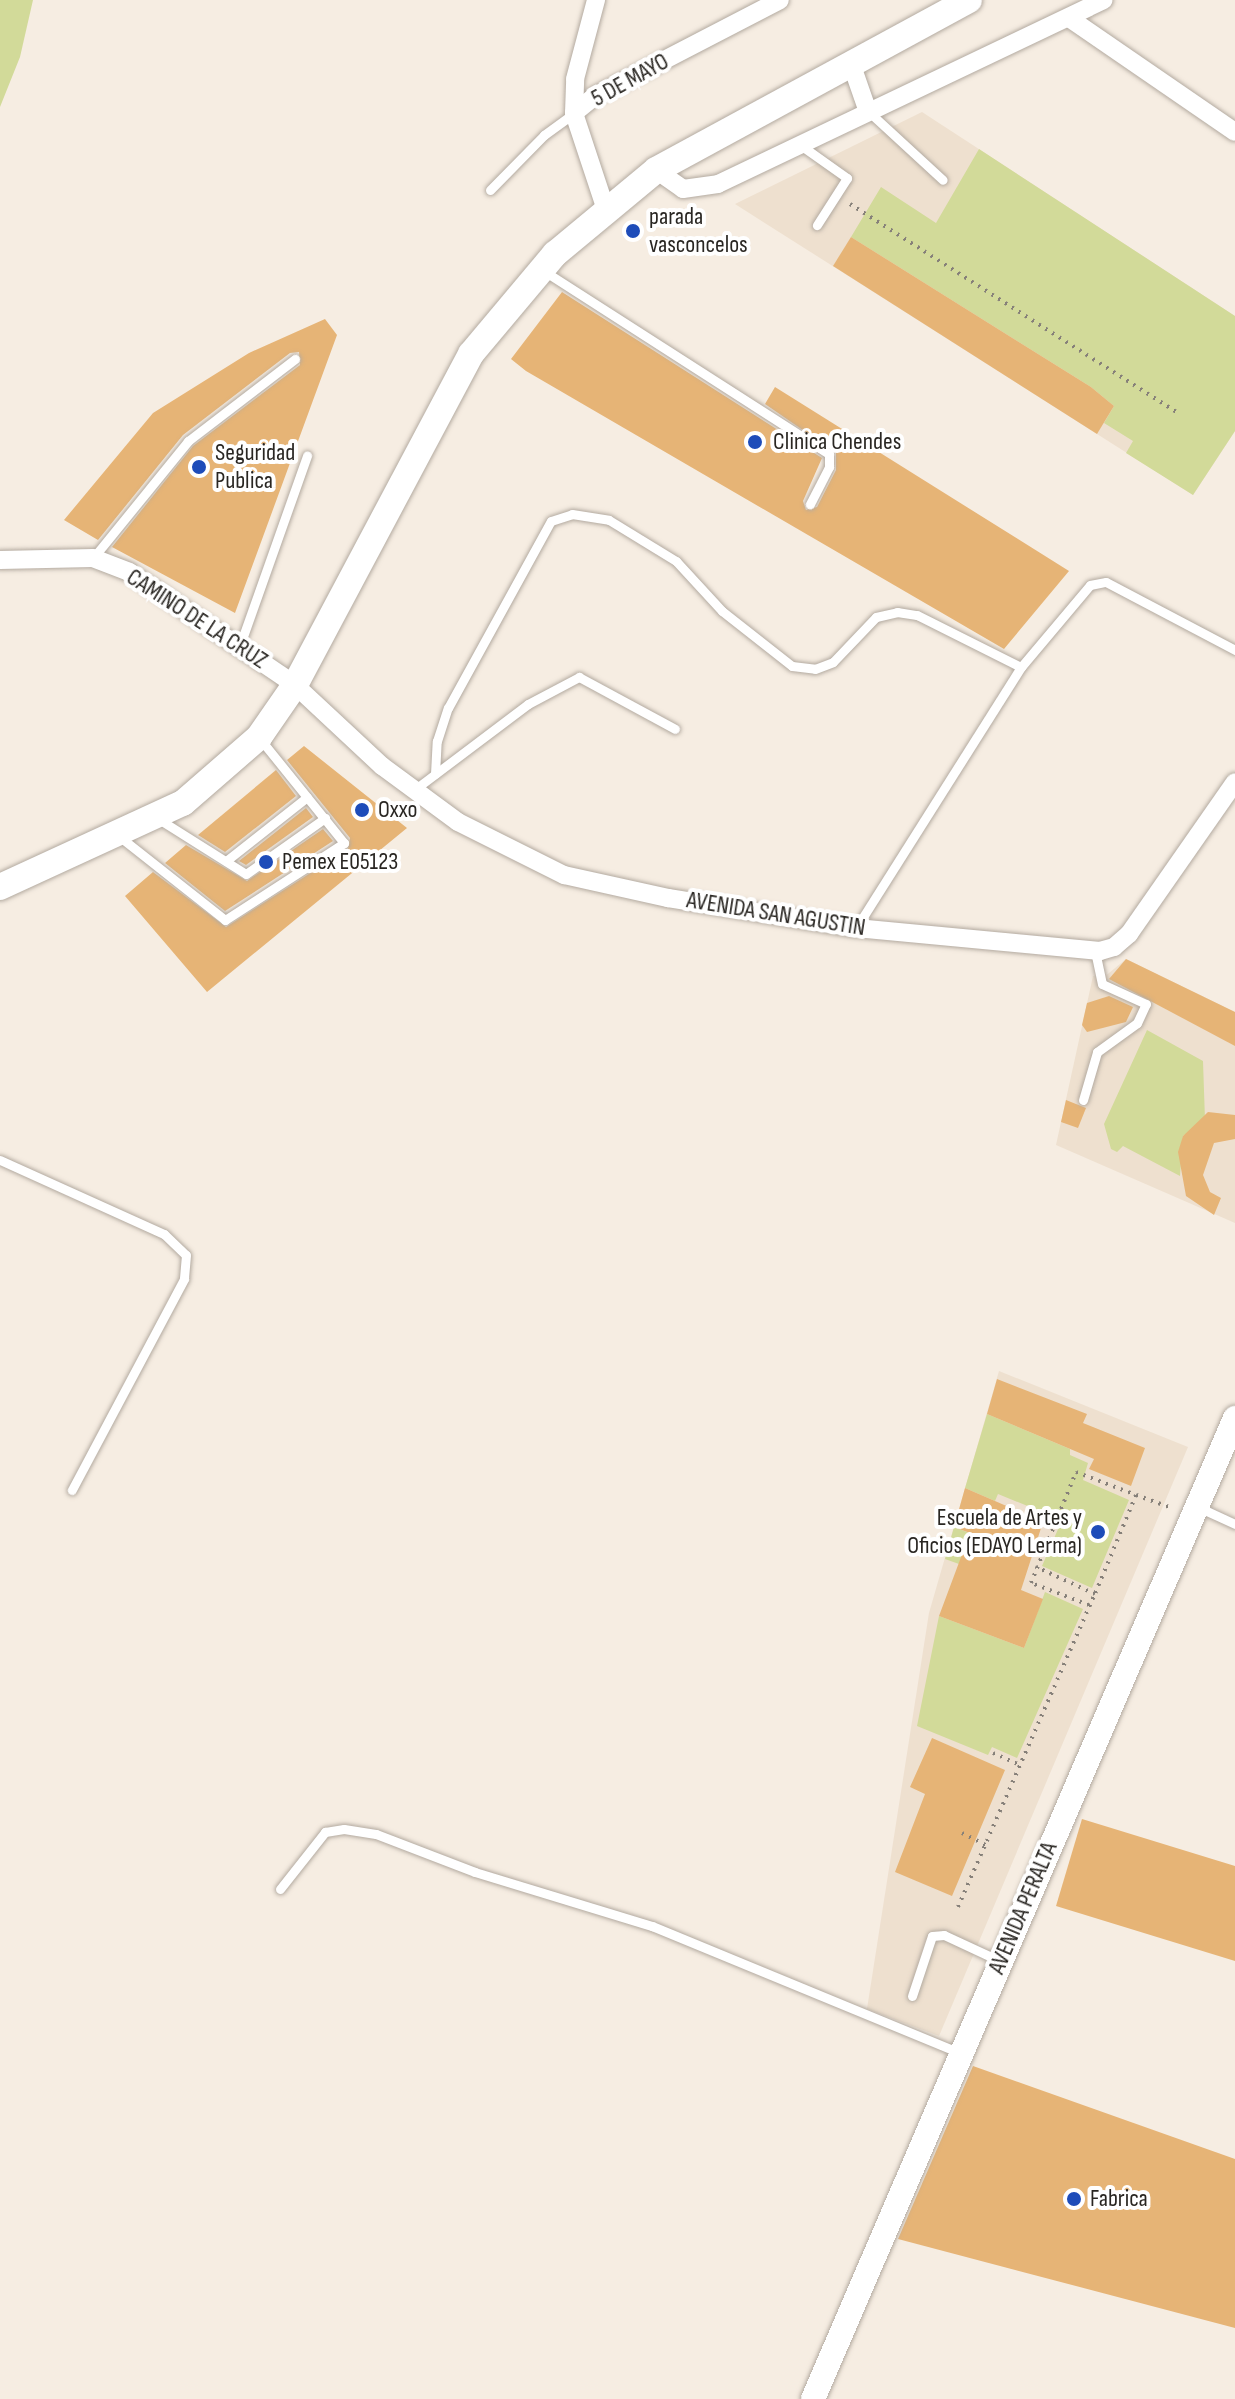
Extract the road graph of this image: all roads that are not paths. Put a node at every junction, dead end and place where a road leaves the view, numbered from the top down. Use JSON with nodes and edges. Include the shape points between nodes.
{"nodes":[{"id":1,"x":596,"y":0,"type":"edge"},
{"id":2,"x":780,"y":0,"type":"edge"},
{"id":3,"x":969,"y":0,"type":"edge"},
{"id":4,"x":1103,"y":0,"type":"edge"},
{"id":5,"x":1069,"y":18,"type":"junction"},
{"id":6,"x":851,"y":63,"type":"junction"},
{"id":7,"x":867,"y":109,"type":"junction"},
{"id":8,"x":574,"y":113,"type":"junction"},
{"id":9,"x":1235,"y":132,"type":"edge"},
{"id":10,"x":799,"y":144,"type":"junction"},
{"id":11,"x":656,"y":170,"type":"junction"},
{"id":12,"x":943,"y":180,"type":"dead end"},
{"id":13,"x":490,"y":190,"type":"dead end"},
{"id":14,"x":607,"y":213,"type":"junction"},
{"id":15,"x":817,"y":225,"type":"dead end"},
{"id":16,"x":541,"y":269,"type":"junction"},
{"id":17,"x":295,"y":359,"type":"dead end"},
{"id":18,"x":307,"y":456,"type":"dead end"},
{"id":19,"x":810,"y":504,"type":"dead end"},
{"id":20,"x":93,"y":558,"type":"junction"},
{"id":21,"x":0,"y":560,"type":"edge"},
{"id":22,"x":240,"y":645,"type":"junction"},
{"id":23,"x":1235,"y":650,"type":"edge"},
{"id":24,"x":1021,"y":667,"type":"junction"},
{"id":25,"x":295,"y":685,"type":"junction"},
{"id":26,"x":675,"y":729,"type":"dead end"},
{"id":27,"x":259,"y":737,"type":"junction"},
{"id":28,"x":435,"y":774,"type":"junction"},
{"id":29,"x":1235,"y":782,"type":"edge"},
{"id":30,"x":414,"y":790,"type":"junction"},
{"id":31,"x":307,"y":797,"type":"junction"},
{"id":32,"x":155,"y":816,"type":"junction"},
{"id":33,"x":325,"y":818,"type":"junction"},
{"id":34,"x":117,"y":834,"type":"junction"},
{"id":35,"x":226,"y":861,"type":"junction"},
{"id":36,"x":0,"y":887,"type":"edge"},
{"id":37,"x":856,"y":928,"type":"junction"},
{"id":38,"x":1095,"y":951,"type":"junction"},
{"id":39,"x":1083,"y":1100,"type":"dead end"},
{"id":40,"x":0,"y":1160,"type":"edge"},
{"id":41,"x":1235,"y":1418,"type":"edge"},
{"id":42,"x":72,"y":1490,"type":"dead end"},
{"id":43,"x":1194,"y":1511,"type":"junction"},
{"id":44,"x":1235,"y":1524,"type":"edge"},
{"id":45,"x":280,"y":1889,"type":"dead end"},
{"id":46,"x":1000,"y":1961,"type":"junction"},
{"id":47,"x":912,"y":1996,"type":"dead end"},
{"id":48,"x":960,"y":2053,"type":"junction"},
{"id":49,"x":813,"y":2399,"type":"edge"}],
"edges":[{"from":1,"to":8,"type":"street","via":[[575,79]]},
{"from":2,"to":8,"type":"street","name":"5 DE MAYO","via":[[595,96]]},
{"from":3,"to":6,"type":"main road"},
{"from":4,"to":5,"type":"street"},
{"from":5,"to":7,"type":"street"},
{"from":5,"to":9,"type":"street"},
{"from":6,"to":7,"type":"street"},
{"from":6,"to":11,"type":"main road"},
{"from":7,"to":10,"type":"street"},
{"from":7,"to":12,"type":"lane"},
{"from":8,"to":13,"type":"lane","via":[[544,135]]},
{"from":8,"to":14,"type":"street","name":"5 DE MAYO"},
{"from":10,"to":11,"type":"street","via":[[700,190],[683,189]]},
{"from":10,"to":15,"type":"lane","via":[[847,178]]},
{"from":11,"to":14,"type":"main road"},
{"from":14,"to":16,"type":"main road"},
{"from":16,"to":19,"type":"lane","via":[[829,454],[829,467]]},
{"from":16,"to":25,"type":"main road","via":[[471,354]]},
{"from":17,"to":20,"type":"lane","via":[[188,441]]},
{"from":18,"to":22,"type":"lane"},
{"from":20,"to":21,"type":"street","name":"CAMINO DE LA CRUZ"},
{"from":20,"to":22,"type":"street","name":"CAMINO DE LA CRUZ","via":[[129,572]]},
{"from":22,"to":25,"type":"street","name":"CAMINO DE LA CRUZ"},
{"from":23,"to":24,"type":"lane","via":[[1101,580],[1067,608]]},
{"from":24,"to":28,"type":"lane","via":[[917,615],[897,612],[876,617],[833,662],[815,669],[792,666],[722,611],[676,561],[609,520],[572,514],[551,521],[448,708],[437,741]]},
{"from":24,"to":37,"type":"lane"},
{"from":25,"to":27,"type":"main road"},
{"from":25,"to":30,"type":"street","name":"AVENIDA SAN AGUSTIN"},
{"from":26,"to":28,"type":"lane","via":[[579,677],[528,704]]},
{"from":27,"to":31,"type":"lane"},
{"from":27,"to":32,"type":"main road","via":[[183,803]]},
{"from":28,"to":30,"type":"lane"},
{"from":29,"to":38,"type":"street","via":[[1129,934],[1114,947]]},
{"from":30,"to":37,"type":"street","name":"AVENIDA SAN AGUSTIN","via":[[458,822],[564,875],[668,898]]},
{"from":31,"to":33,"type":"lane"},
{"from":31,"to":35,"type":"lane"},
{"from":32,"to":34,"type":"main road"},
{"from":32,"to":35,"type":"lane"},
{"from":33,"to":34,"type":"lane","via":[[344,843],[225,920]]},
{"from":33,"to":35,"type":"lane","via":[[246,874]]},
{"from":34,"to":36,"type":"main road"},
{"from":37,"to":38,"type":"street","name":"AVENIDA SAN AGUSTIN"},
{"from":38,"to":39,"type":"lane","via":[[1102,984],[1146,1004],[1137,1023],[1097,1052]]},
{"from":40,"to":42,"type":"lane","via":[[164,1234],[186,1255],[184,1279]]},
{"from":41,"to":43,"type":"street","name":"AVENIDA PERALTA"},
{"from":43,"to":44,"type":"lane"},
{"from":43,"to":46,"type":"street","name":"AVENIDA PERALTA"},
{"from":45,"to":48,"type":"lane","via":[[325,1832],[376,1834],[475,1872],[652,1926]]},
{"from":46,"to":47,"type":"lane","via":[[944,1935],[932,1936]]},
{"from":46,"to":48,"type":"street","name":"AVENIDA PERALTA"},
{"from":48,"to":49,"type":"street","name":"AVENIDA PERALTA"}]}
